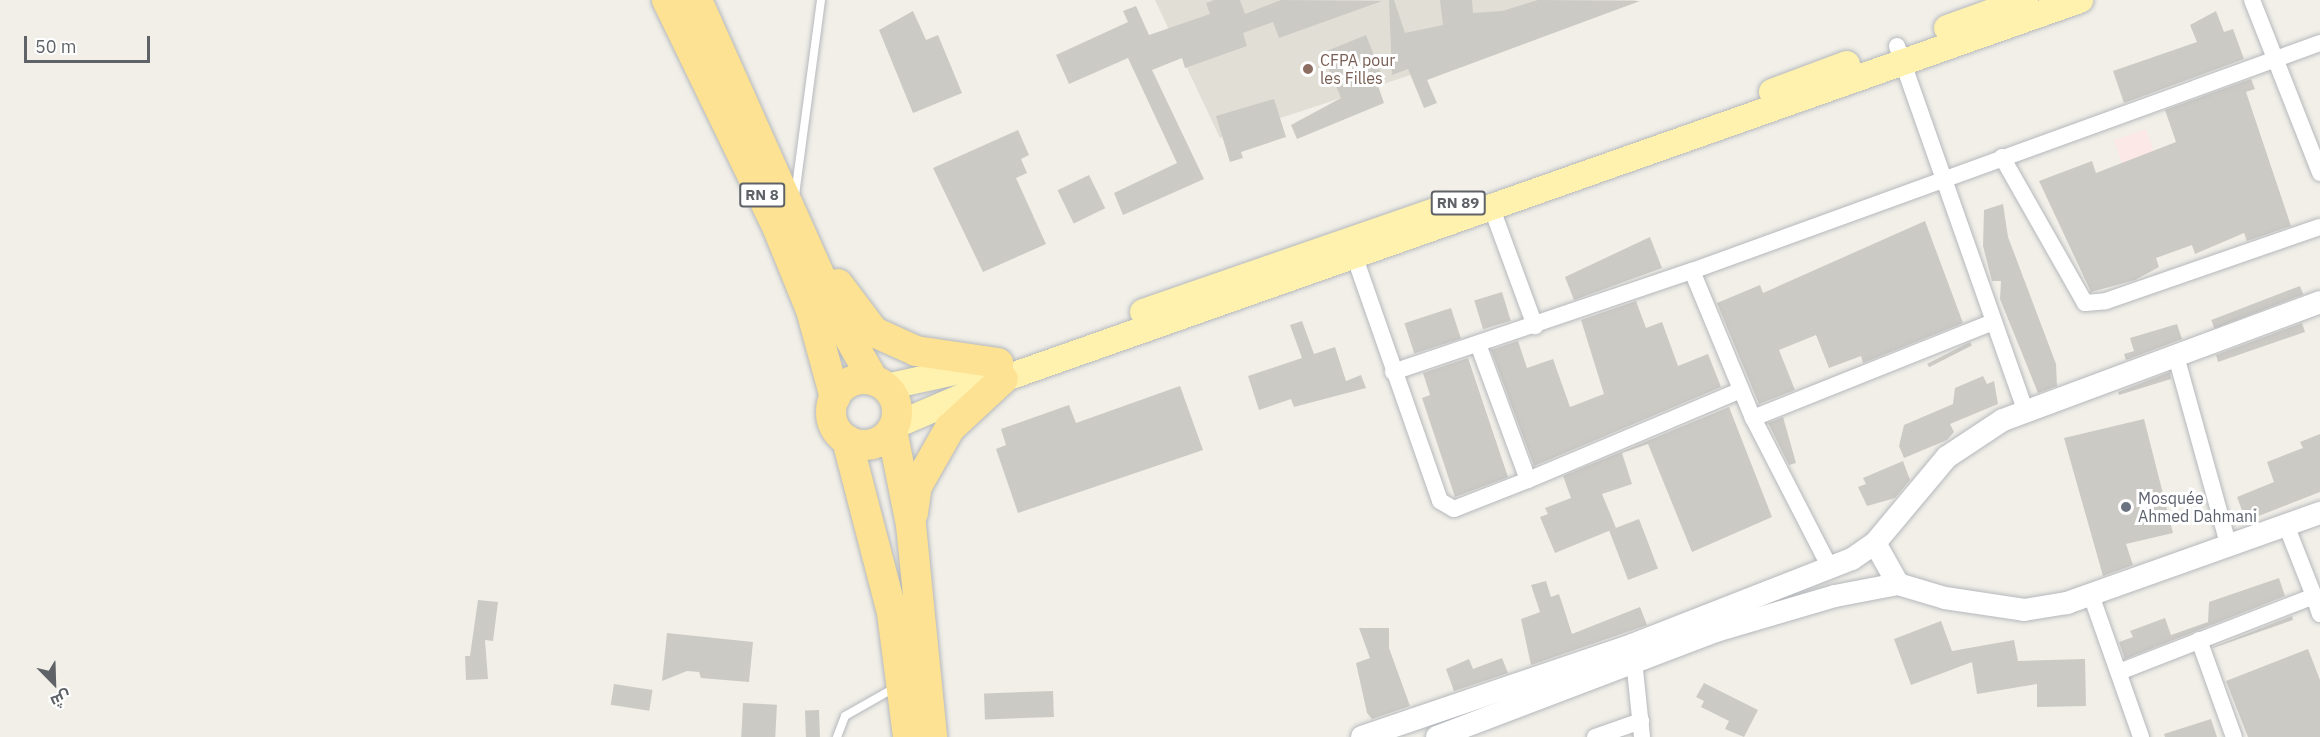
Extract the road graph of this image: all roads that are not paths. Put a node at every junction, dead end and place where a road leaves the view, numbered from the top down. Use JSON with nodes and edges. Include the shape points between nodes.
{"nodes":[{"id":1,"x":667,"y":0,"type":"edge"},
{"id":2,"x":697,"y":0,"type":"edge"},
{"id":3,"x":821,"y":0,"type":"edge"},
{"id":4,"x":2025,"y":0,"type":"edge"},
{"id":5,"x":2080,"y":0,"type":"edge"},
{"id":6,"x":2252,"y":0,"type":"edge"},
{"id":7,"x":2320,"y":43,"type":"edge"},
{"id":8,"x":1900,"y":54,"type":"junction"},
{"id":9,"x":2276,"y":60,"type":"junction"},
{"id":10,"x":2002,"y":157,"type":"junction"},
{"id":11,"x":2320,"y":172,"type":"edge"},
{"id":12,"x":1942,"y":178,"type":"junction"},
{"id":13,"x":1492,"y":209,"type":"junction"},
{"id":14,"x":1446,"y":216,"type":"junction"},
{"id":15,"x":798,"y":221,"type":"junction"},
{"id":16,"x":2320,"y":227,"type":"edge"},
{"id":17,"x":1355,"y":258,"type":"junction"},
{"id":18,"x":1692,"y":271,"type":"junction"},
{"id":19,"x":2320,"y":302,"type":"edge"},
{"id":20,"x":1993,"y":321,"type":"junction"},
{"id":21,"x":1536,"y":326,"type":"junction"},
{"id":22,"x":1478,"y":344,"type":"junction"},
{"id":23,"x":2176,"y":356,"type":"junction"},
{"id":24,"x":1001,"y":371,"type":"junction"},
{"id":25,"x":1393,"y":372,"type":"junction"},
{"id":26,"x":880,"y":384,"type":"junction"},
{"id":27,"x":1741,"y":390,"type":"junction"},
{"id":28,"x":835,"y":398,"type":"junction"},
{"id":29,"x":2026,"y":413,"type":"junction"},
{"id":30,"x":1753,"y":418,"type":"junction"},
{"id":31,"x":893,"y":428,"type":"junction"},
{"id":32,"x":847,"y":440,"type":"junction"},
{"id":33,"x":1528,"y":480,"type":"junction"},
{"id":34,"x":2320,"y":513,"type":"edge"},
{"id":35,"x":911,"y":525,"type":"junction"},
{"id":36,"x":2286,"y":525,"type":"junction"},
{"id":37,"x":1875,"y":543,"type":"junction"},
{"id":38,"x":2229,"y":547,"type":"junction"},
{"id":39,"x":1830,"y":568,"type":"junction"},
{"id":40,"x":1898,"y":584,"type":"junction"},
{"id":41,"x":2091,"y":595,"type":"junction"},
{"id":42,"x":2314,"y":596,"type":"junction"},
{"id":43,"x":1742,"y":612,"type":"junction"},
{"id":44,"x":2320,"y":614,"type":"edge"},
{"id":45,"x":2199,"y":640,"type":"junction"},
{"id":46,"x":1634,"y":654,"type":"junction"},
{"id":47,"x":2119,"y":672,"type":"junction"},
{"id":48,"x":904,"y":682,"type":"junction"},
{"id":49,"x":1442,"y":709,"type":"junction"},
{"id":50,"x":1642,"y":729,"type":"edge"},
{"id":51,"x":1444,"y":736,"type":"edge"},
{"id":52,"x":837,"y":737,"type":"edge"},
{"id":53,"x":908,"y":737,"type":"edge"},
{"id":54,"x":932,"y":737,"type":"edge"},
{"id":55,"x":1362,"y":737,"type":"edge"},
{"id":56,"x":1595,"y":737,"type":"edge"},
{"id":57,"x":2141,"y":737,"type":"edge"},
{"id":58,"x":2234,"y":737,"type":"edge"}],
"edges":[{"from":1,"to":28,"type":"highway","number":"RN 8","via":[[776,224],[811,310]]},
{"from":2,"to":15,"type":"highway","number":"RN 8"},
{"from":3,"to":15,"type":"lane"},
{"from":4,"to":8,"type":"main road","number":"RN 89"},
{"from":5,"to":8,"type":"main road"},
{"from":6,"to":9,"type":"street"},
{"from":7,"to":9,"type":"street"},
{"from":8,"to":12,"type":"street"},
{"from":8,"to":13,"type":"main road"},
{"from":8,"to":14,"type":"main road","number":"RN 89"},
{"from":9,"to":10,"type":"street"},
{"from":9,"to":11,"type":"street"},
{"from":10,"to":12,"type":"street"},
{"from":10,"to":16,"type":"street","via":[[2085,303],[2101,302]]},
{"from":12,"to":18,"type":"street"},
{"from":12,"to":20,"type":"street"},
{"from":13,"to":14,"type":"main road"},
{"from":13,"to":21,"type":"street"},
{"from":14,"to":17,"type":"main road"},
{"from":14,"to":24,"type":"main road","number":"RN 89"},
{"from":15,"to":24,"type":"highway","via":[[874,332],[916,351]]},
{"from":15,"to":26,"type":"highway","number":"RN 8","via":[[842,325]]},
{"from":17,"to":24,"type":"main road"},
{"from":17,"to":25,"type":"street"},
{"from":18,"to":21,"type":"street"},
{"from":18,"to":27,"type":"street"},
{"from":19,"to":23,"type":"street"},
{"from":20,"to":29,"type":"street"},
{"from":20,"to":30,"type":"street"},
{"from":21,"to":22,"type":"street"},
{"from":22,"to":25,"type":"street"},
{"from":22,"to":33,"type":"street"},
{"from":23,"to":29,"type":"street"},
{"from":23,"to":38,"type":"street"},
{"from":24,"to":26,"type":"main road","number":"RN 89"},
{"from":24,"to":31,"type":"main road"},
{"from":24,"to":35,"type":"highway","via":[[934,451],[917,486]]},
{"from":25,"to":33,"type":"street","via":[[1435,492],[1446,507]]},
{"from":26,"to":28,"type":"highway","via":[[851,382]]},
{"from":26,"to":31,"type":"highway","via":[[897,407]]},
{"from":27,"to":30,"type":"street"},
{"from":27,"to":33,"type":"street"},
{"from":28,"to":32,"type":"highway","via":[[832,421]]},
{"from":29,"to":37,"type":"street","via":[[1963,443]]},
{"from":30,"to":39,"type":"street"},
{"from":31,"to":32,"type":"highway","via":[[867,445]]},
{"from":31,"to":35,"type":"highway"},
{"from":32,"to":48,"type":"highway"},
{"from":34,"to":36,"type":"street"},
{"from":35,"to":54,"type":"highway"},
{"from":36,"to":38,"type":"street"},
{"from":36,"to":42,"type":"street"},
{"from":37,"to":39,"type":"street"},
{"from":37,"to":40,"type":"street"},
{"from":38,"to":41,"type":"street"},
{"from":39,"to":43,"type":"street"},
{"from":40,"to":41,"type":"street","via":[[1945,598],[2024,610]]},
{"from":40,"to":43,"type":"street"},
{"from":41,"to":47,"type":"street"},
{"from":42,"to":44,"type":"street"},
{"from":42,"to":45,"type":"street"},
{"from":43,"to":46,"type":"street"},
{"from":45,"to":47,"type":"street"},
{"from":45,"to":58,"type":"street"},
{"from":46,"to":49,"type":"street"},
{"from":46,"to":50,"type":"street"},
{"from":46,"to":51,"type":"street"},
{"from":47,"to":57,"type":"street"},
{"from":48,"to":52,"type":"lane","via":[[845,716]]},
{"from":48,"to":53,"type":"highway"},
{"from":49,"to":51,"type":"street"},
{"from":49,"to":55,"type":"street"},
{"from":50,"to":56,"type":"street"}]}
